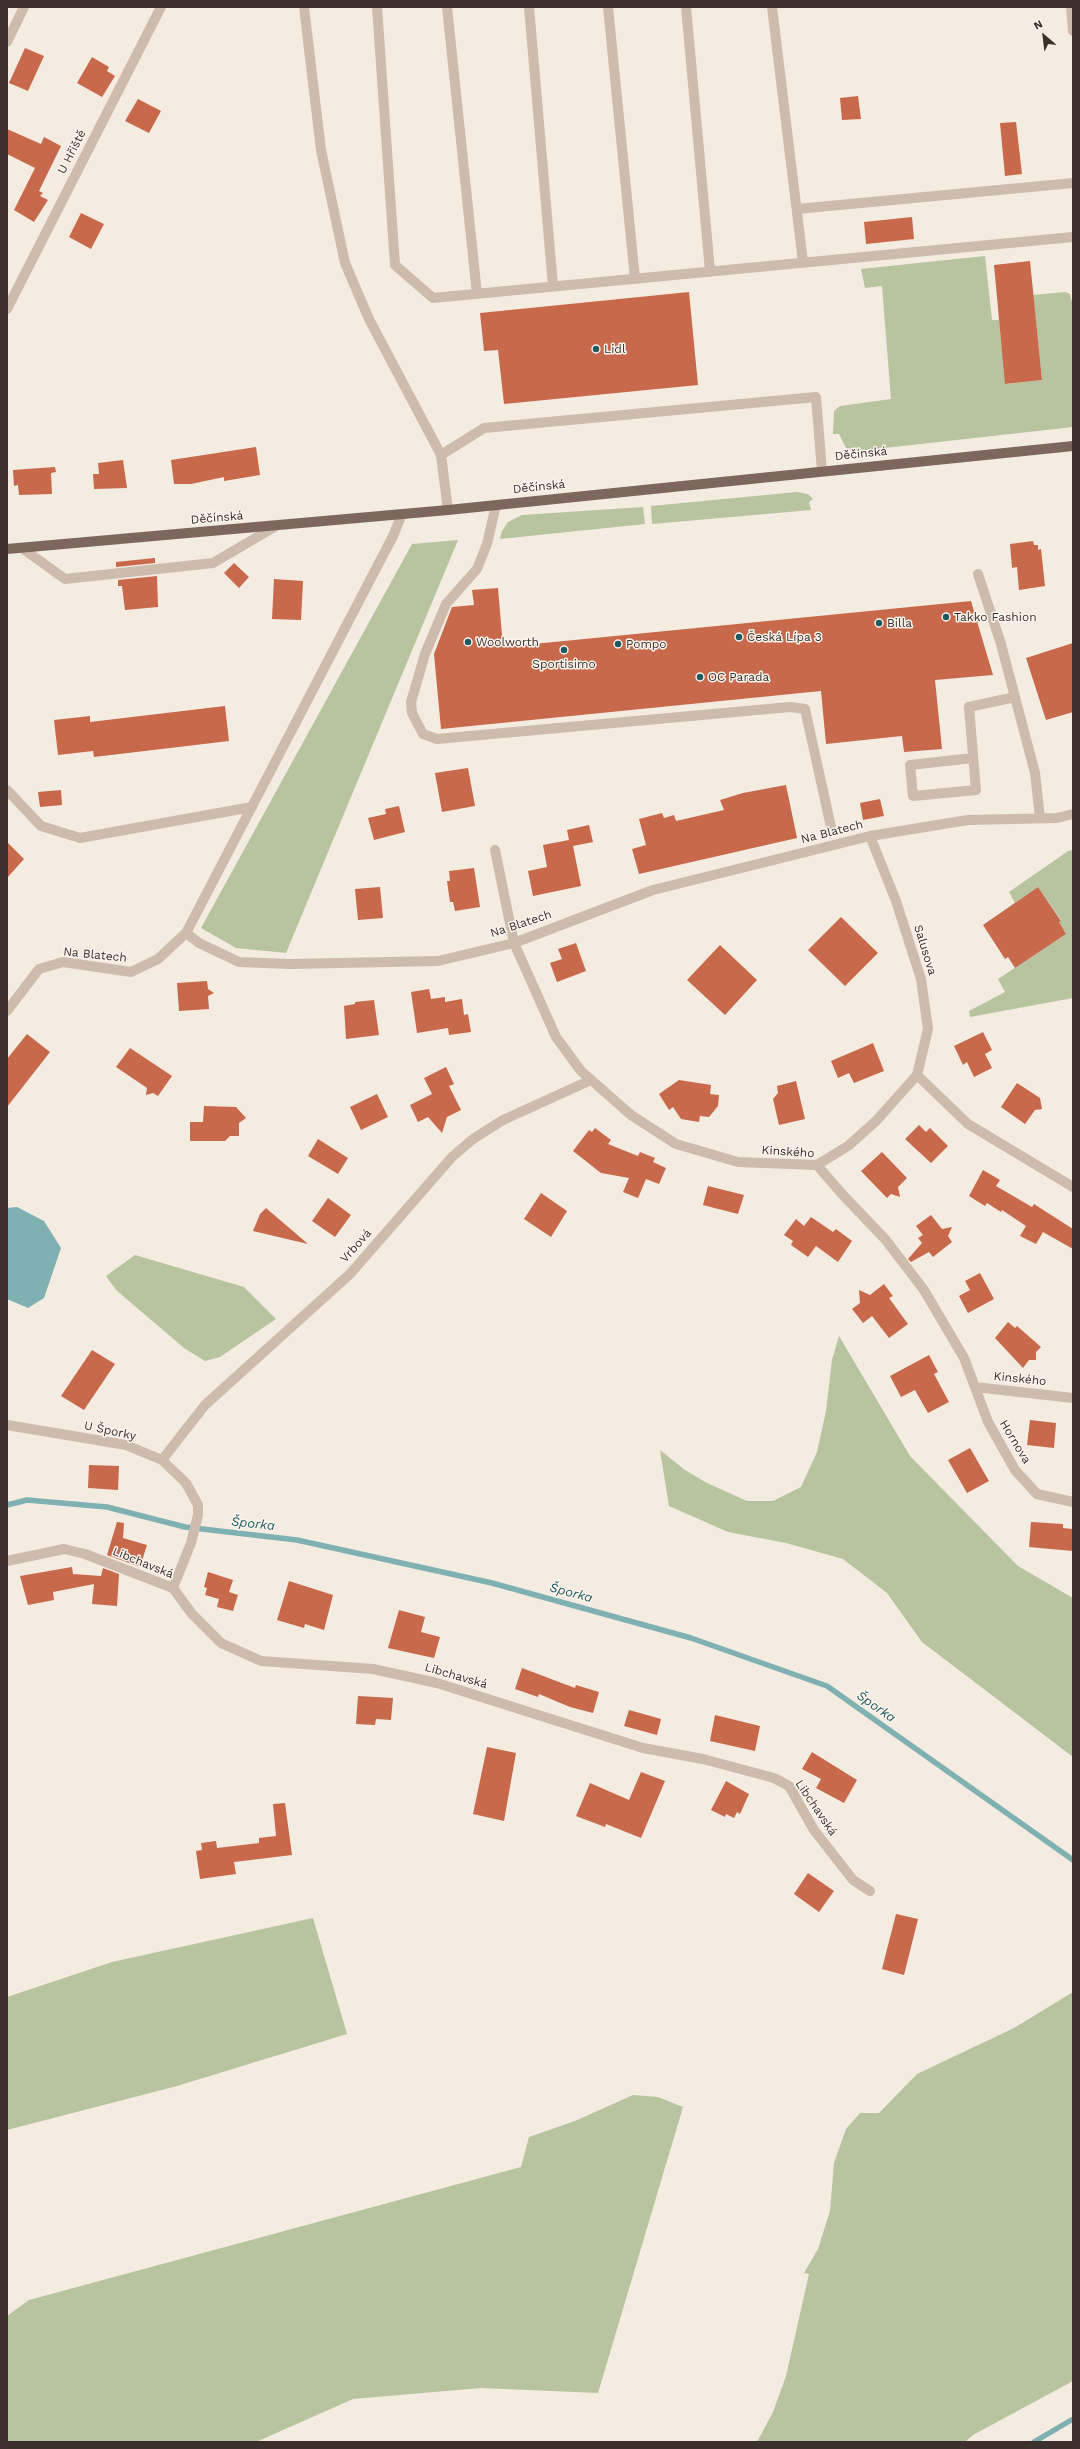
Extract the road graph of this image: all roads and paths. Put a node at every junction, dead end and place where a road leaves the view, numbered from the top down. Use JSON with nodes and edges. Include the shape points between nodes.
{"nodes":[{"id":1,"x":24,"y":7,"type":"edge"},
{"id":2,"x":161,"y":7,"type":"edge"},
{"id":3,"x":304,"y":7,"type":"edge"},
{"id":4,"x":377,"y":7,"type":"edge"},
{"id":5,"x":447,"y":7,"type":"edge"},
{"id":6,"x":529,"y":7,"type":"edge"},
{"id":7,"x":608,"y":7,"type":"edge"},
{"id":8,"x":686,"y":7,"type":"edge"},
{"id":9,"x":772,"y":7,"type":"edge"},
{"id":10,"x":1070,"y":7,"type":"edge"},
{"id":11,"x":1073,"y":31,"type":"edge"},
{"id":12,"x":7,"y":42,"type":"edge"},
{"id":13,"x":1073,"y":183,"type":"edge"},
{"id":14,"x":797,"y":209,"type":"junction"},
{"id":15,"x":1073,"y":236,"type":"edge"},
{"id":16,"x":803,"y":262,"type":"junction"},
{"id":17,"x":710,"y":271,"type":"junction"},
{"id":18,"x":635,"y":279,"type":"junction"},
{"id":19,"x":553,"y":286,"type":"junction"},
{"id":20,"x":477,"y":294,"type":"junction"},
{"id":21,"x":7,"y":309,"type":"edge"},
{"id":22,"x":1073,"y":446,"type":"edge"},
{"id":23,"x":441,"y":455,"type":"junction"},
{"id":24,"x":822,"y":471,"type":"junction"},
{"id":25,"x":496,"y":505,"type":"junction"},
{"id":26,"x":448,"y":510,"type":"junction"},
{"id":27,"x":402,"y":514,"type":"junction"},
{"id":28,"x":276,"y":526,"type":"junction"},
{"id":29,"x":22,"y":548,"type":"junction"},
{"id":30,"x":7,"y":549,"type":"edge"},
{"id":31,"x":978,"y":574,"type":"dead end"},
{"id":32,"x":1016,"y":697,"type":"junction"},
{"id":33,"x":973,"y":758,"type":"junction"},
{"id":34,"x":7,"y":790,"type":"edge"},
{"id":35,"x":252,"y":807,"type":"junction"},
{"id":36,"x":1073,"y":814,"type":"edge"},
{"id":37,"x":1040,"y":818,"type":"junction"},
{"id":38,"x":831,"y":826,"type":"dead end"},
{"id":39,"x":870,"y":836,"type":"junction"},
{"id":40,"x":495,"y":850,"type":"dead end"},
{"id":41,"x":186,"y":933,"type":"junction"},
{"id":42,"x":514,"y":943,"type":"junction"},
{"id":43,"x":7,"y":1011,"type":"edge"},
{"id":44,"x":918,"y":1075,"type":"junction"},
{"id":45,"x":591,"y":1080,"type":"junction"},
{"id":46,"x":818,"y":1165,"type":"junction"},
{"id":47,"x":1073,"y":1187,"type":"edge"},
{"id":48,"x":975,"y":1387,"type":"junction"},
{"id":49,"x":1073,"y":1398,"type":"edge"},
{"id":50,"x":7,"y":1425,"type":"edge"},
{"id":51,"x":162,"y":1460,"type":"junction"},
{"id":52,"x":1073,"y":1502,"type":"edge"},
{"id":53,"x":7,"y":1561,"type":"edge"},
{"id":54,"x":173,"y":1588,"type":"junction"},
{"id":55,"x":870,"y":1891,"type":"dead end"}],
"edges":[{"from":1,"to":12,"type":"street"},
{"from":2,"to":21,"type":"street","name":"U Hřiště"},
{"from":3,"to":23,"type":"street","via":[[321,150],[345,263],[369,319]]},
{"from":4,"to":20,"type":"street","via":[[395,265],[433,298]]},
{"from":5,"to":20,"type":"street"},
{"from":6,"to":19,"type":"street"},
{"from":7,"to":18,"type":"street"},
{"from":8,"to":17,"type":"street"},
{"from":9,"to":14,"type":"street"},
{"from":10,"to":11,"type":"street"},
{"from":13,"to":14,"type":"street"},
{"from":14,"to":16,"type":"street"},
{"from":15,"to":16,"type":"street"},
{"from":16,"to":17,"type":"street"},
{"from":17,"to":18,"type":"street"},
{"from":18,"to":19,"type":"street"},
{"from":19,"to":20,"type":"street"},
{"from":22,"to":24,"type":"main road","name":"Děčínská"},
{"from":23,"to":24,"type":"street","via":[[484,428],[816,397]]},
{"from":23,"to":26,"type":"street"},
{"from":24,"to":25,"type":"main road","name":"Děčínská"},
{"from":25,"to":26,"type":"main road","name":"Děčínská"},
{"from":25,"to":38,"type":"street","via":[[487,544],[477,569],[446,604],[425,654],[411,702],[412,713],[423,734],[437,739],[790,707],[805,710]]},
{"from":26,"to":27,"type":"main road","name":"Děčínská"},
{"from":27,"to":28,"type":"main road","name":"Děčínská"},
{"from":27,"to":35,"type":"street","via":[[393,536]]},
{"from":28,"to":29,"type":"main road","name":"Děčínská"},
{"from":28,"to":29,"type":"street","via":[[213,563],[66,579]]},
{"from":29,"to":30,"type":"main road","name":"Děčínská"},
{"from":31,"to":32,"type":"street"},
{"from":32,"to":33,"type":"street","via":[[969,707]]},
{"from":32,"to":37,"type":"street","via":[[1035,773]]},
{"from":33,"to":33,"type":"street","via":[[976,790],[913,796],[910,765]]},
{"from":34,"to":35,"type":"street","via":[[41,826],[80,838]]},
{"from":35,"to":41,"type":"street"},
{"from":36,"to":37,"type":"street","name":"Na Blatech","via":[[1057,818]]},
{"from":37,"to":39,"type":"street","name":"Na Blatech","via":[[968,820]]},
{"from":39,"to":42,"type":"street","name":"Na Blatech","via":[[653,890]]},
{"from":39,"to":44,"type":"street","name":"Salusova","via":[[896,901],[921,978],[928,1029]]},
{"from":40,"to":42,"type":"street","name":"Kinského"},
{"from":41,"to":42,"type":"street","name":"Na Blatech","via":[[198,943],[239,962],[290,964],[438,961]]},
{"from":41,"to":43,"type":"street","name":"Na Blatech","via":[[158,959],[131,972],[63,962],[39,969]]},
{"from":42,"to":45,"type":"street","name":"Kinského","via":[[556,1037],[581,1071]]},
{"from":44,"to":46,"type":"street","via":[[876,1121],[848,1146]]},
{"from":44,"to":47,"type":"street","via":[[968,1124]]},
{"from":45,"to":46,"type":"street","name":"Kinského","via":[[631,1116],[676,1144],[738,1162]]},
{"from":45,"to":51,"type":"street","name":"Vrbová","via":[[503,1120],[452,1157],[350,1274],[205,1405]]},
{"from":46,"to":48,"type":"street","name":"Kinského","via":[[885,1238],[924,1290],[964,1358]]},
{"from":48,"to":49,"type":"street","name":"Kinského"},
{"from":48,"to":52,"type":"street","name":"Hornova","via":[[988,1422],[1015,1470],[1037,1494]]},
{"from":50,"to":51,"type":"street","name":"U Šporky","via":[[126,1445]]},
{"from":51,"to":54,"type":"street","name":"U Šporky","via":[[186,1483],[198,1505],[191,1543]]},
{"from":53,"to":54,"type":"street","name":"Libchavská","via":[[64,1549],[85,1554]]},
{"from":54,"to":55,"type":"street","name":"Libchavská","via":[[192,1614],[221,1644],[261,1661],[373,1669],[437,1683],[643,1748],[703,1759],[774,1778],[789,1786],[814,1830],[852,1880]]}]}
